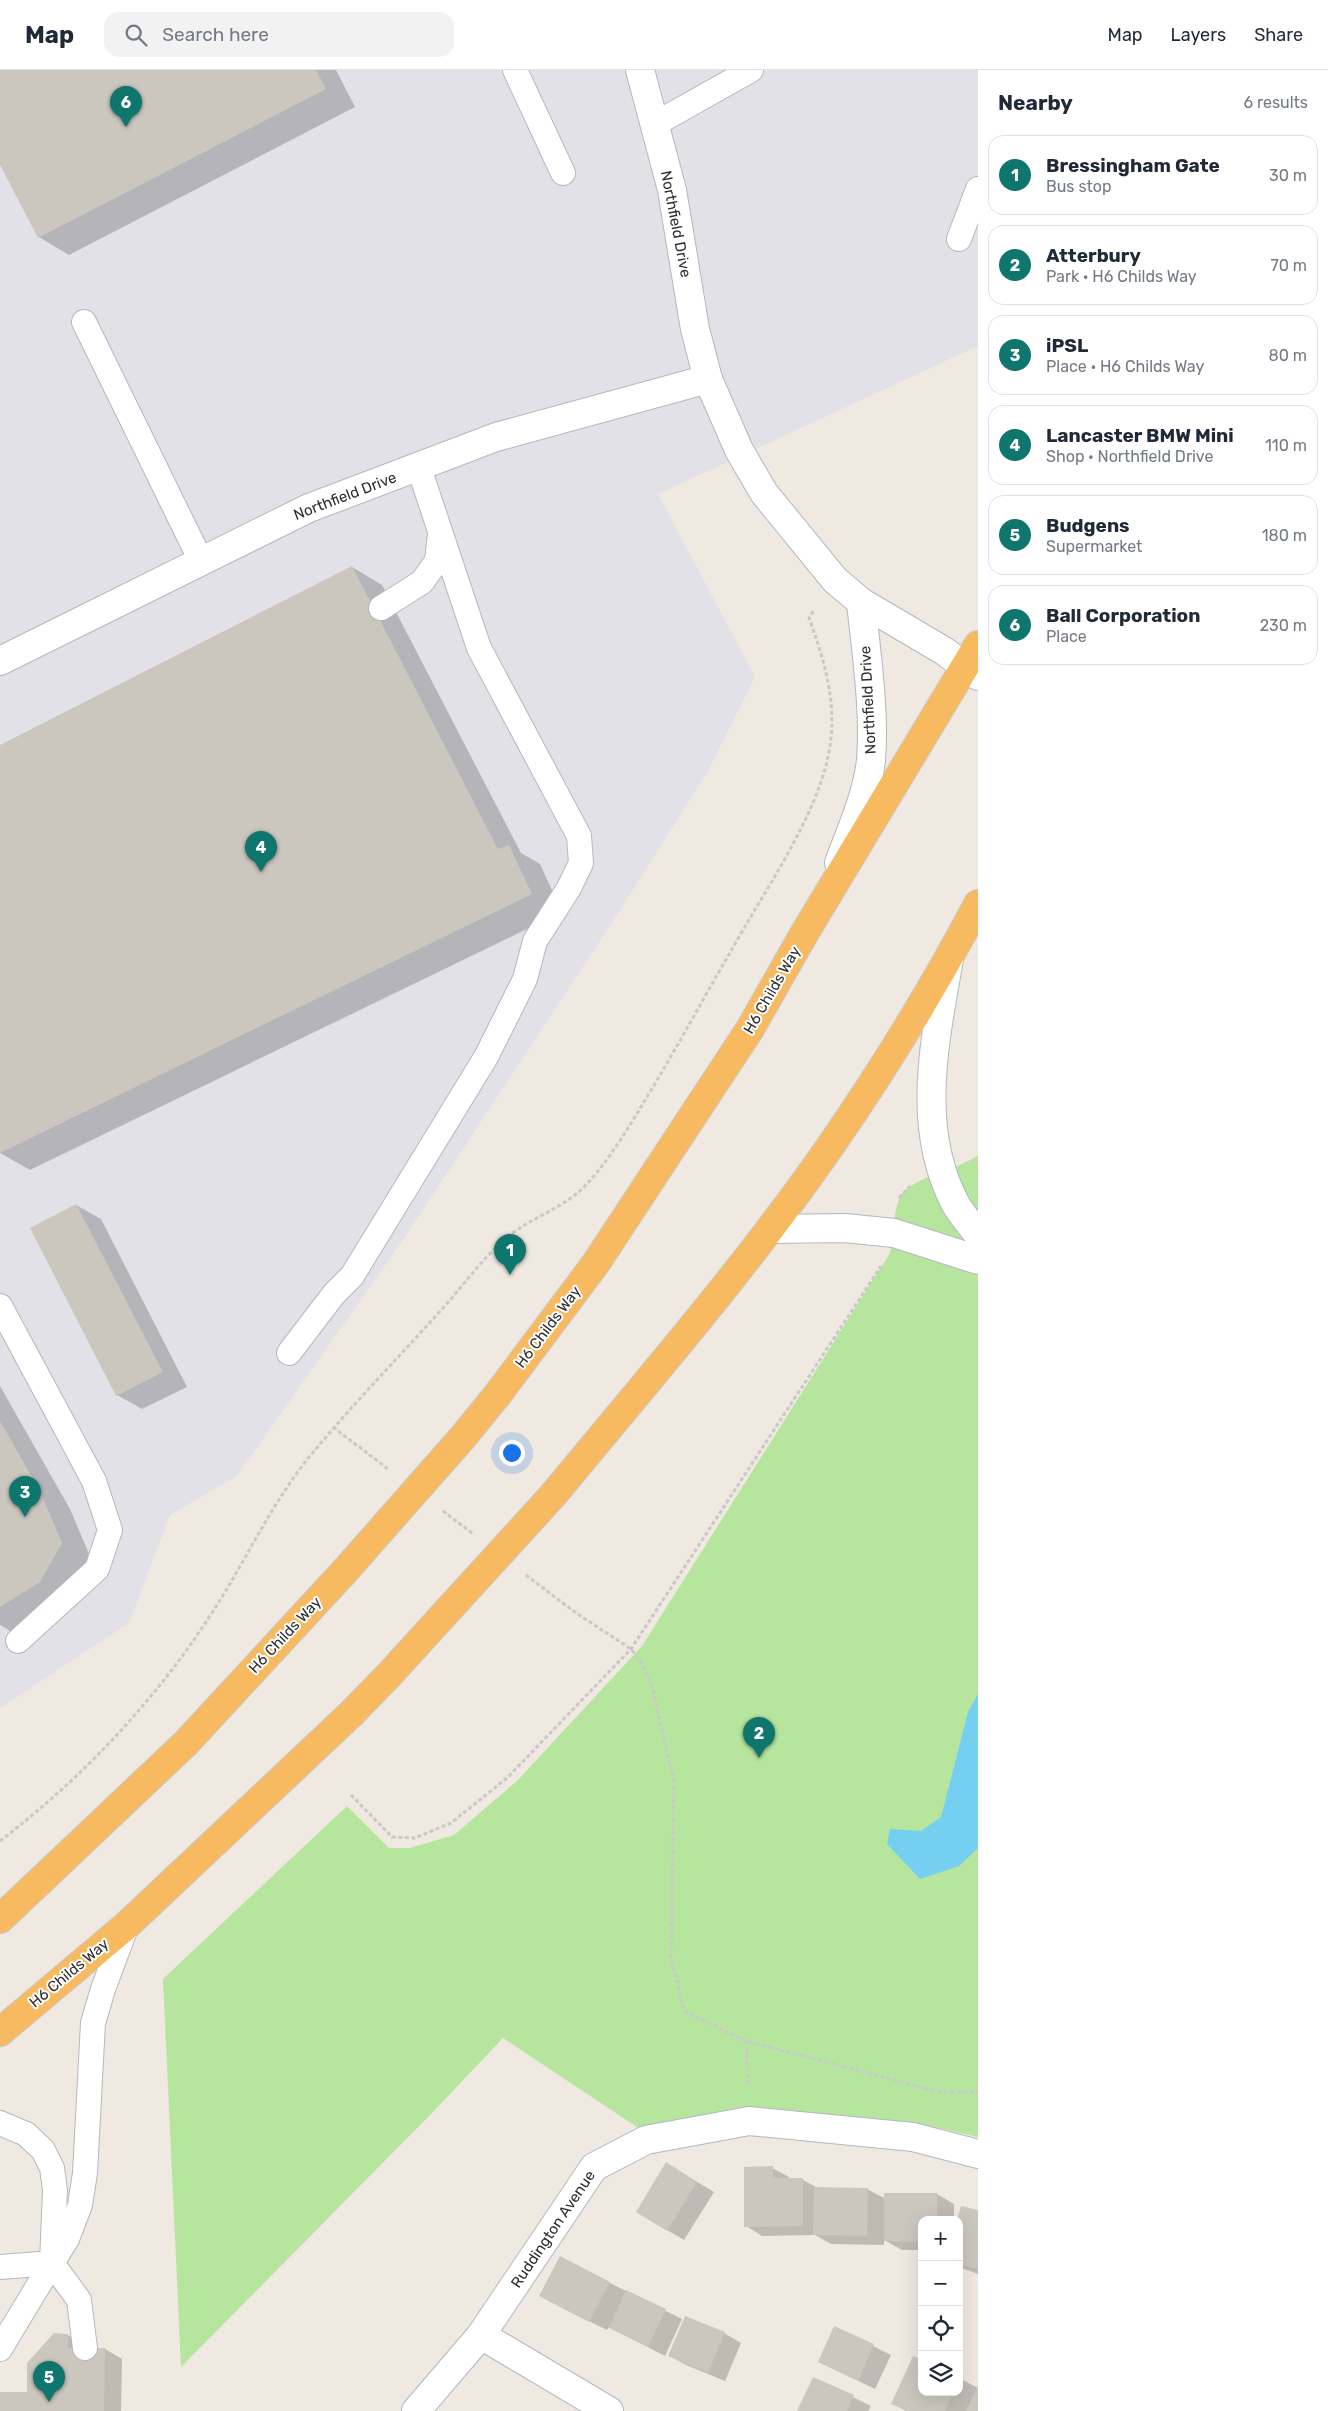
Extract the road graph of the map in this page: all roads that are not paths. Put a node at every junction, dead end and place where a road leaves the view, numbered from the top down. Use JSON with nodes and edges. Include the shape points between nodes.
{"nodes":[{"id":1,"x":515,"y":70,"type":"edge"},
{"id":2,"x":640,"y":70,"type":"edge"},
{"id":3,"x":751,"y":70,"type":"edge"},
{"id":4,"x":655,"y":124,"type":"junction"},
{"id":5,"x":563,"y":173,"type":"dead end"},
{"id":6,"x":978,"y":188,"type":"edge"},
{"id":7,"x":960,"y":239,"type":"dead end"},
{"id":8,"x":84,"y":322,"type":"dead end"},
{"id":9,"x":708,"y":379,"type":"junction"},
{"id":10,"x":419,"y":468,"type":"junction"},
{"id":11,"x":441,"y":532,"type":"junction"},
{"id":12,"x":200,"y":561,"type":"junction"},
{"id":13,"x":861,"y":602,"type":"junction"},
{"id":14,"x":381,"y":608,"type":"dead end"},
{"id":15,"x":0,"y":661,"type":"edge"},
{"id":16,"x":974,"y":662,"type":"edge"},
{"id":17,"x":978,"y":904,"type":"edge"},
{"id":18,"x":804,"y":934,"type":"junction"},
{"id":19,"x":949,"y":958,"type":"junction"},
{"id":20,"x":770,"y":1229,"type":"junction"},
{"id":21,"x":978,"y":1234,"type":"edge"},
{"id":22,"x":978,"y":1260,"type":"edge"},
{"id":23,"x":0,"y":1306,"type":"edge"},
{"id":24,"x":289,"y":1353,"type":"dead end"},
{"id":25,"x":18,"y":1641,"type":"dead end"},
{"id":26,"x":0,"y":1919,"type":"edge"},
{"id":27,"x":127,"y":1925,"type":"junction"},
{"id":28,"x":0,"y":2032,"type":"edge"},
{"id":29,"x":0,"y":2123,"type":"edge"},
{"id":30,"x":978,"y":2154,"type":"edge"},
{"id":31,"x":52,"y":2263,"type":"junction"},
{"id":32,"x":0,"y":2267,"type":"edge"},
{"id":33,"x":481,"y":2335,"type":"junction"},
{"id":34,"x":85,"y":2348,"type":"dead end"},
{"id":35,"x":0,"y":2349,"type":"edge"},
{"id":36,"x":416,"y":2411,"type":"edge"},
{"id":37,"x":609,"y":2411,"type":"edge"}],
"edges":[{"from":1,"to":5,"type":"lane"},
{"from":2,"to":4,"type":"street","name":"Northfield Drive"},
{"from":3,"to":4,"type":"lane"},
{"from":4,"to":9,"type":"street","name":"Northfield Drive","via":[[672,190],[695,329]]},
{"from":6,"to":7,"type":"lane"},
{"from":8,"to":12,"type":"lane"},
{"from":9,"to":10,"type":"street","name":"Northfield Drive","via":[[496,437]]},
{"from":9,"to":13,"type":"street","name":"Northfield Drive","via":[[738,450],[764,492],[835,580]]},
{"from":10,"to":11,"type":"lane"},
{"from":10,"to":12,"type":"street","name":"Northfield Drive","via":[[309,508]]},
{"from":11,"to":14,"type":"lane","via":[[437,561],[422,582]]},
{"from":11,"to":24,"type":"lane","via":[[479,648],[579,836],[581,863],[535,941],[524,979],[486,1057],[352,1276],[334,1294]]},
{"from":12,"to":15,"type":"street","name":"Northfield Drive"},
{"from":13,"to":16,"type":"street","name":"Northfield Drive"},
{"from":13,"to":18,"type":"street","name":"Northfield Drive","via":[[871,720],[871,760],[862,802],[837,867]]},
{"from":16,"to":18,"type":"highway","name":"H6 Childs Way"},
{"from":17,"to":19,"type":"highway","name":"H6 Childs Way"},
{"from":18,"to":26,"type":"highway","name":"H6 Childs Way","bridge":true,"via":[[750,1029],[658,1172],[596,1263],[463,1437],[186,1743]]},
{"from":19,"to":20,"type":"highway","name":"H6 Childs Way","via":[[884,1067]]},
{"from":19,"to":21,"type":"street","via":[[931,1074],[930,1115],[942,1174],[956,1205]]},
{"from":20,"to":22,"type":"street","via":[[845,1228],[894,1233]]},
{"from":20,"to":27,"type":"highway","name":"H6 Childs Way","bridge":true,"via":[[554,1494],[388,1676]]},
{"from":23,"to":25,"type":"lane","via":[[94,1481],[110,1530],[97,1570]]},
{"from":27,"to":28,"type":"highway","name":"H6 Childs Way"},
{"from":27,"to":31,"type":"lane","via":[[93,2023],[85,2173],[80,2205],[67,2239]]},
{"from":29,"to":31,"type":"lane","via":[[26,2134],[43,2150],[52,2168],[55,2190]]},
{"from":30,"to":33,"type":"street","name":"Ruddington Avenue","via":[[913,2137],[749,2122],[646,2140],[594,2167]]},
{"from":31,"to":32,"type":"lane"},
{"from":31,"to":34,"type":"lane","via":[[79,2300]]},
{"from":31,"to":35,"type":"lane"},
{"from":33,"to":36,"type":"street","name":"Ruddington Avenue"},
{"from":33,"to":37,"type":"street"}]}
